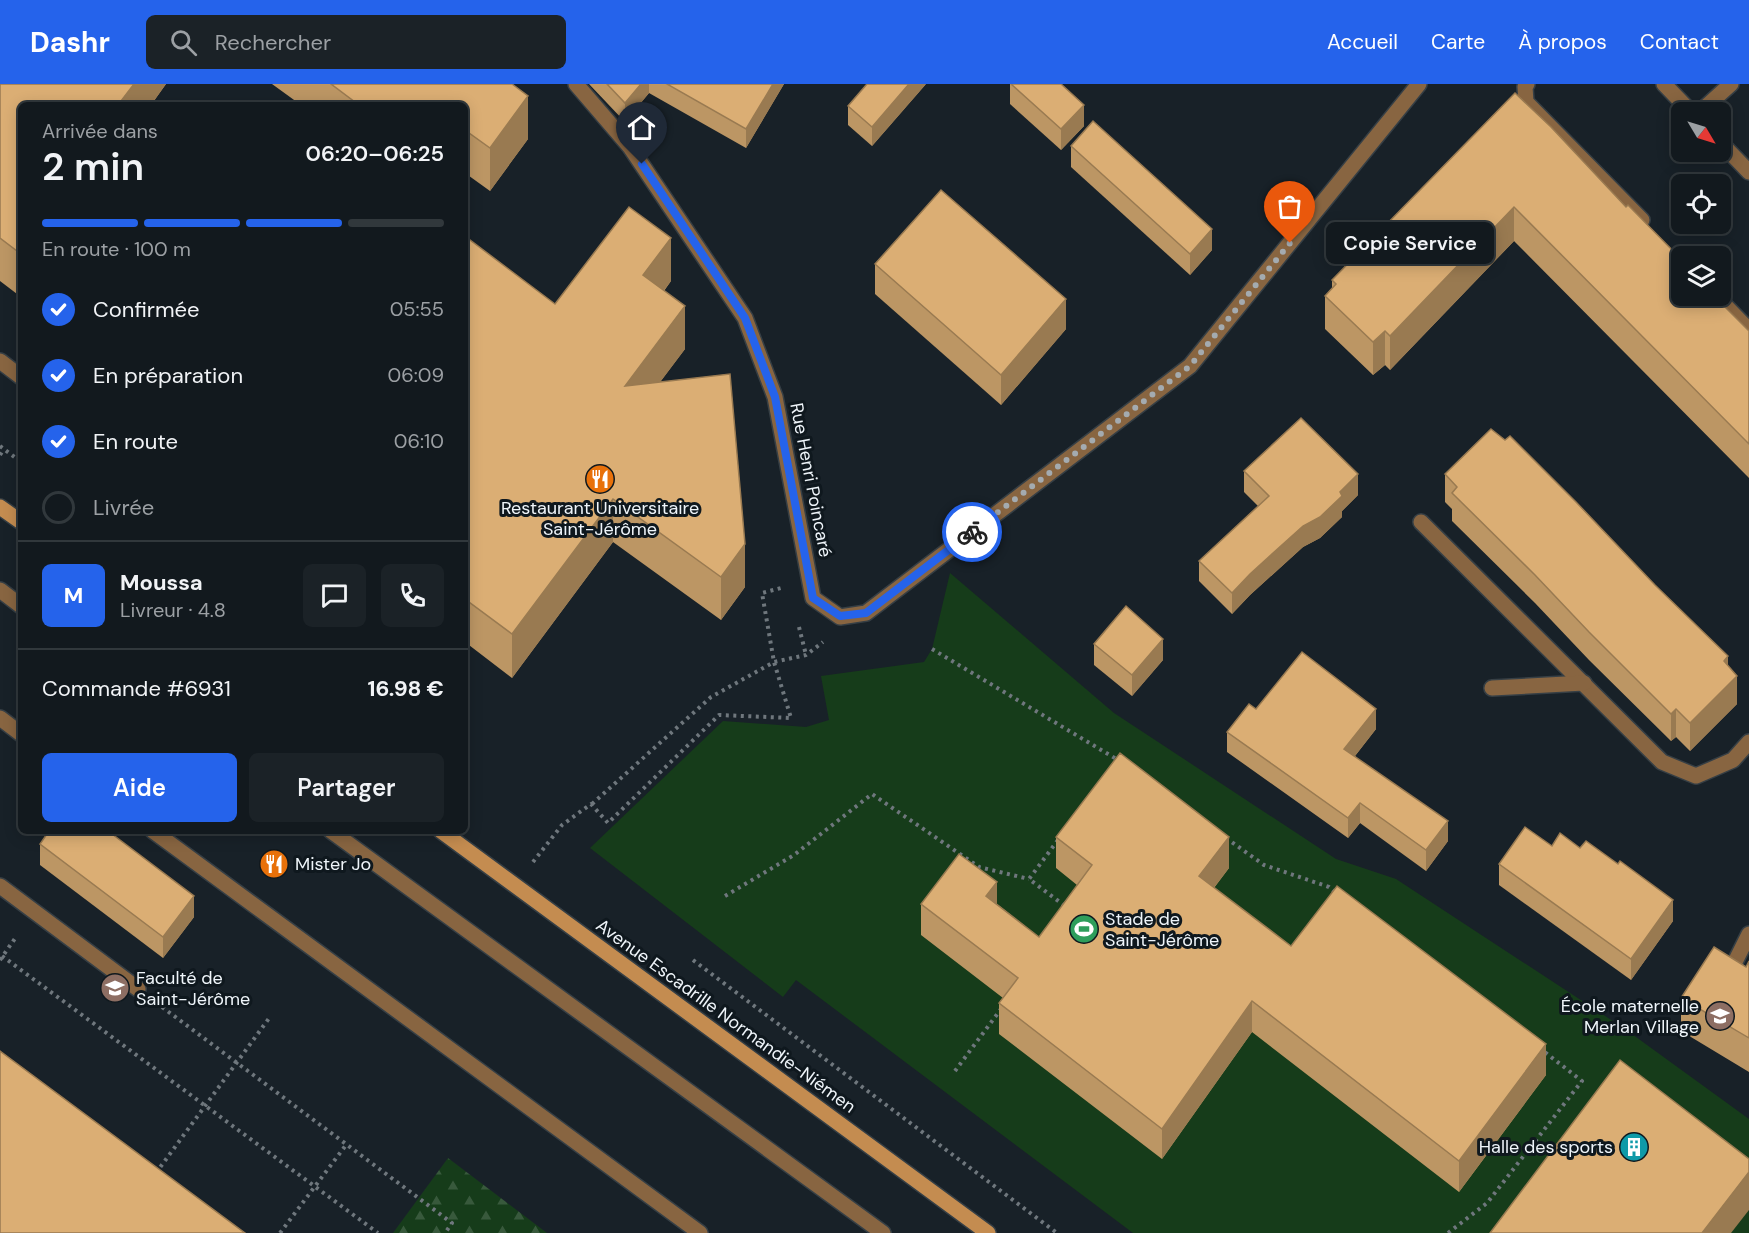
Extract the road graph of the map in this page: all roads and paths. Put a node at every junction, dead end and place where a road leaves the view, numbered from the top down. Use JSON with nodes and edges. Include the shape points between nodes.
{"nodes":[{"id":1,"x":576,"y":84,"type":"edge"},
{"id":2,"x":1419,"y":84,"type":"edge"},
{"id":3,"x":1527,"y":84,"type":"edge"},
{"id":4,"x":1664,"y":84,"type":"edge"},
{"id":5,"x":1731,"y":84,"type":"edge"},
{"id":6,"x":1681,"y":102,"type":"edge"},
{"id":7,"x":1711,"y":102,"type":"edge"},
{"id":8,"x":1731,"y":153,"type":"edge"},
{"id":9,"x":1749,"y":172,"type":"edge"},
{"id":10,"x":1649,"y":227,"type":"edge"},
{"id":11,"x":1726,"y":306,"type":"edge"},
{"id":12,"x":1749,"y":330,"type":"edge"},
{"id":13,"x":0,"y":361,"type":"edge"},
{"id":14,"x":18,"y":375,"type":"edge"},
{"id":15,"x":2,"y":448,"type":"edge"},
{"id":16,"x":0,"y":455,"type":"edge"},
{"id":17,"x":18,"y":460,"type":"edge"},
{"id":18,"x":0,"y":507,"type":"edge"},
{"id":19,"x":18,"y":520,"type":"edge"},
{"id":20,"x":1421,"y":522,"type":"dead end"},
{"id":21,"x":788,"y":586,"type":"dead end"},
{"id":22,"x":0,"y":590,"type":"edge"},
{"id":23,"x":18,"y":604,"type":"edge"},
{"id":24,"x":797,"y":620,"type":"dead end"},
{"id":25,"x":932,"y":649,"type":"dead end"},
{"id":26,"x":774,"y":662,"type":"junction"},
{"id":27,"x":1584,"y":683,"type":"junction"},
{"id":28,"x":1492,"y":688,"type":"dead end"},
{"id":29,"x":0,"y":718,"type":"edge"},
{"id":30,"x":18,"y":732,"type":"edge"},
{"id":31,"x":1749,"y":742,"type":"edge"},
{"id":32,"x":1111,"y":769,"type":"edge"},
{"id":33,"x":591,"y":804,"type":"junction"},
{"id":34,"x":157,"y":834,"type":"edge"},
{"id":35,"x":335,"y":834,"type":"edge"},
{"id":36,"x":445,"y":834,"type":"edge"},
{"id":37,"x":1063,"y":834,"type":"edge"},
{"id":38,"x":1225,"y":837,"type":"edge"},
{"id":39,"x":1029,"y":879,"type":"junction"},
{"id":40,"x":515,"y":885,"type":"junction"},
{"id":41,"x":0,"y":886,"type":"edge"},
{"id":42,"x":1339,"y":894,"type":"edge"},
{"id":43,"x":725,"y":896,"type":"dead end"},
{"id":44,"x":1071,"y":911,"type":"edge"},
{"id":45,"x":1749,"y":934,"type":"edge"},
{"id":46,"x":2,"y":956,"type":"dead end"},
{"id":47,"x":693,"y":960,"type":"dead end"},
{"id":48,"x":1734,"y":964,"type":"edge"},
{"id":49,"x":138,"y":989,"type":"joint"},
{"id":50,"x":1005,"y":1003,"type":"edge"},
{"id":51,"x":270,"y":1017,"type":"dead end"},
{"id":52,"x":1536,"y":1045,"type":"edge"},
{"id":53,"x":235,"y":1063,"type":"junction"},
{"id":54,"x":956,"y":1071,"type":"dead end"},
{"id":55,"x":205,"y":1105,"type":"junction"},
{"id":56,"x":346,"y":1145,"type":"junction"},
{"id":57,"x":150,"y":1180,"type":"edge"},
{"id":58,"x":314,"y":1186,"type":"junction"},
{"id":59,"x":280,"y":1233,"type":"edge"},
{"id":60,"x":378,"y":1233,"type":"edge"},
{"id":61,"x":445,"y":1233,"type":"edge"},
{"id":62,"x":700,"y":1233,"type":"edge"},
{"id":63,"x":883,"y":1233,"type":"edge"},
{"id":64,"x":988,"y":1233,"type":"edge"},
{"id":65,"x":1057,"y":1233,"type":"edge"},
{"id":66,"x":1448,"y":1233,"type":"edge"}],
"edges":[{"from":1,"to":2,"type":"street","name":"Rue Henri Poincaré","via":[[630,147],[745,318],[775,397],[813,598],[840,616],[866,613],[1190,366]]},
{"from":3,"to":10,"type":"street","via":[[1526,102]]},
{"from":4,"to":6,"type":"street"},
{"from":5,"to":7,"type":"street"},
{"from":8,"to":9,"type":"street"},
{"from":11,"to":12,"type":"street"},
{"from":13,"to":14,"type":"street"},
{"from":15,"to":16,"type":"path"},
{"from":15,"to":17,"type":"path"},
{"from":18,"to":19,"type":"street"},
{"from":20,"to":27,"type":"street"},
{"from":21,"to":26,"type":"path","via":[[762,593]]},
{"from":22,"to":23,"type":"street"},
{"from":24,"to":26,"type":"path","via":[[806,655]]},
{"from":25,"to":32,"type":"path","via":[[1118,760]]},
{"from":26,"to":33,"type":"path","via":[[711,697]]},
{"from":26,"to":33,"type":"path","via":[[791,718],[719,715],[608,823]]},
{"from":27,"to":28,"type":"street"},
{"from":27,"to":31,"type":"street","via":[[1662,762],[1696,776],[1732,760]]},
{"from":29,"to":30,"type":"street"},
{"from":33,"to":40,"type":"path","via":[[562,825]]},
{"from":34,"to":62,"type":"street"},
{"from":35,"to":63,"type":"street"},
{"from":36,"to":40,"type":"street","name":"Avenue Escadrille Normandie-Niémen"},
{"from":37,"to":39,"type":"path"},
{"from":38,"to":42,"type":"path","via":[[1264,865]]},
{"from":39,"to":43,"type":"path","via":[[978,867],[872,794],[794,855]]},
{"from":39,"to":44,"type":"path"},
{"from":40,"to":64,"type":"street","name":"Avenue Escadrille Normandie-Niémen"},
{"from":41,"to":49,"type":"street"},
{"from":45,"to":48,"type":"street"},
{"from":46,"to":55,"type":"path"},
{"from":47,"to":65,"type":"path"},
{"from":49,"to":53,"type":"path"},
{"from":50,"to":54,"type":"path"},
{"from":51,"to":53,"type":"path"},
{"from":52,"to":66,"type":"path","via":[[1582,1081],[1487,1203]]},
{"from":53,"to":55,"type":"path"},
{"from":53,"to":56,"type":"path"},
{"from":55,"to":57,"type":"path"},
{"from":55,"to":58,"type":"path"},
{"from":56,"to":58,"type":"path"},
{"from":56,"to":61,"type":"path","via":[[452,1223]]},
{"from":58,"to":59,"type":"path"},
{"from":58,"to":60,"type":"path"}]}
